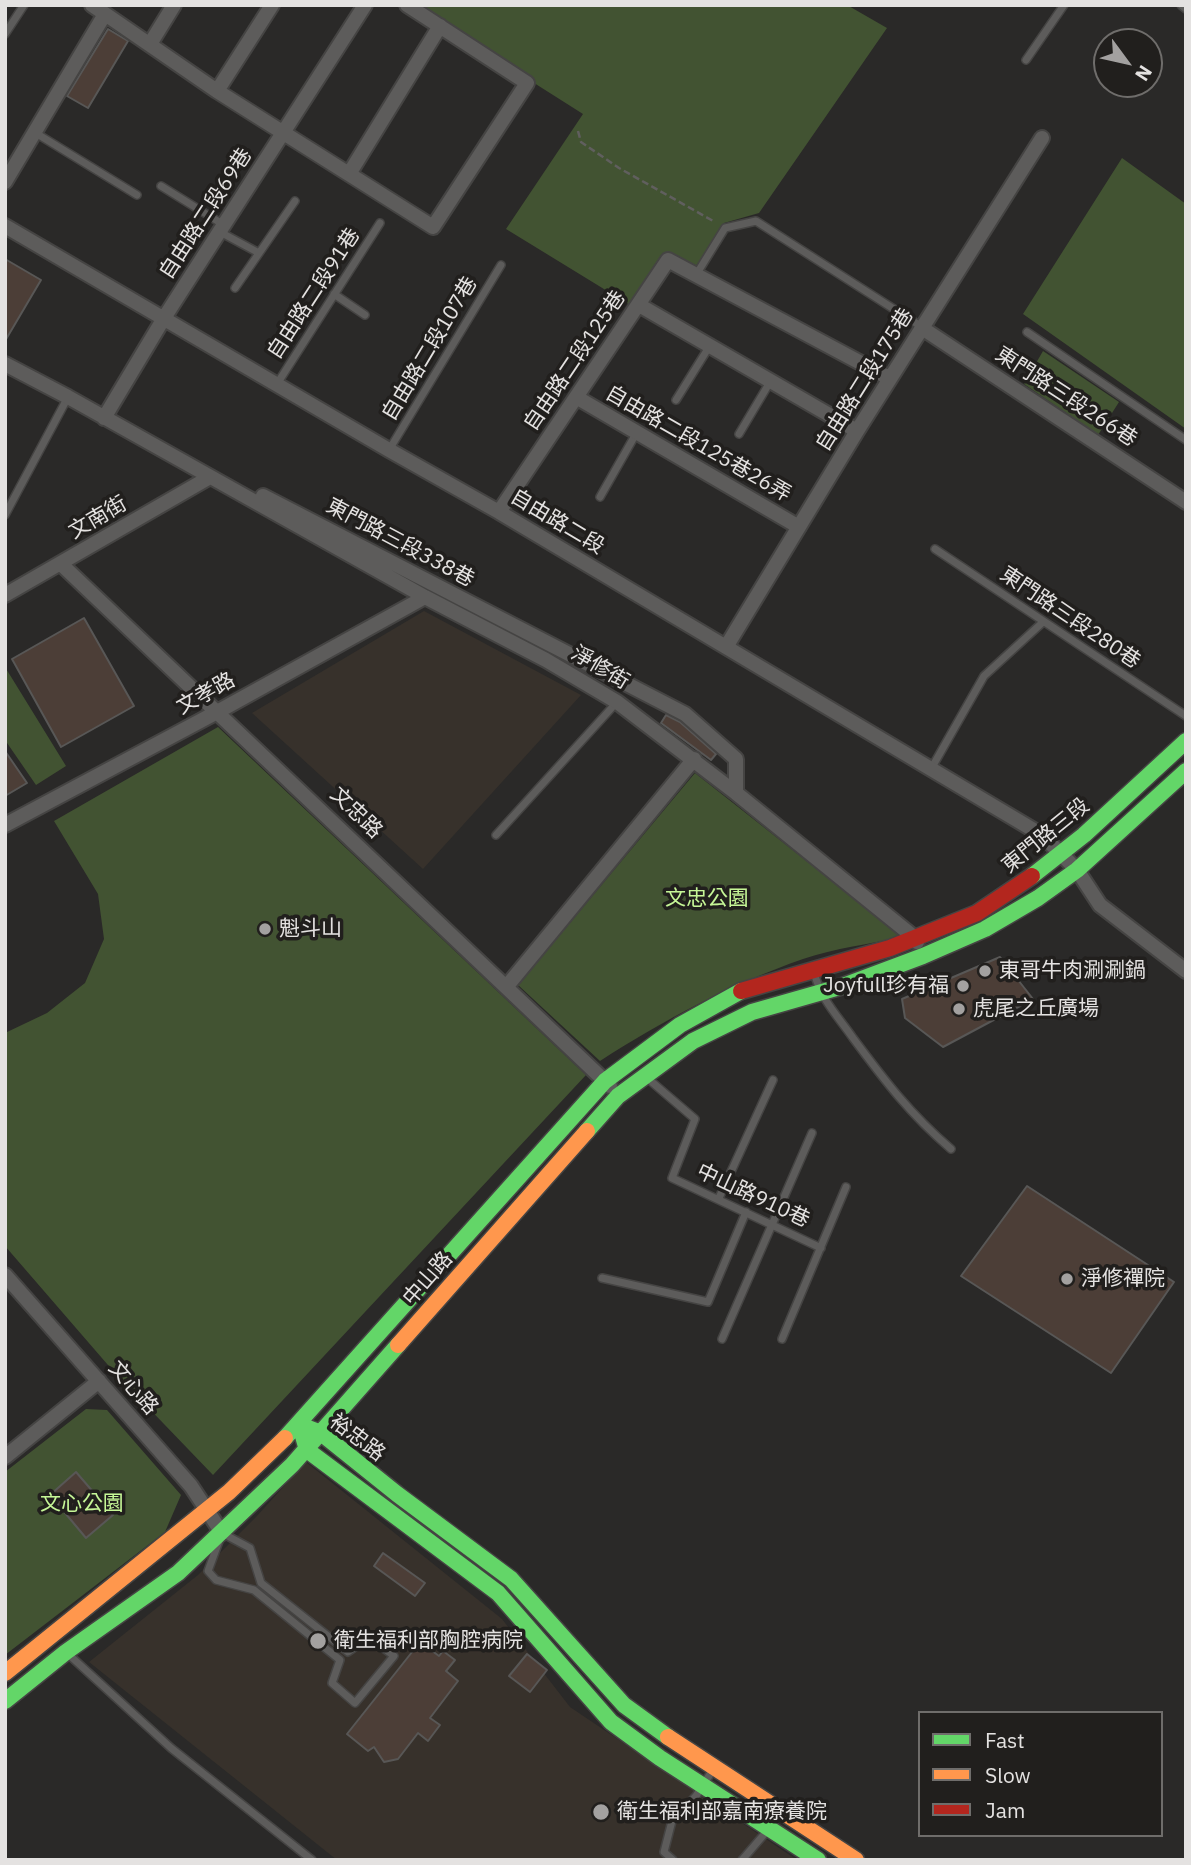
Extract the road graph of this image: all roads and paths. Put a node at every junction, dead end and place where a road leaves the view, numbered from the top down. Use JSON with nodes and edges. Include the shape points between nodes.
{"nodes":[{"id":1,"x":24,"y":5,"type":"edge"},
{"id":2,"x":92,"y":5,"type":"edge"},
{"id":3,"x":174,"y":5,"type":"edge"},
{"id":4,"x":272,"y":5,"type":"edge"},
{"id":5,"x":365,"y":5,"type":"edge"},
{"id":6,"x":407,"y":5,"type":"edge"},
{"id":7,"x":1064,"y":5,"type":"edge"},
{"id":8,"x":1181,"y":5,"type":"edge"},
{"id":9,"x":1186,"y":9,"type":"edge"},
{"id":10,"x":107,"y":10,"type":"edge"},
{"id":11,"x":440,"y":26,"type":"junction"},
{"id":12,"x":5,"y":34,"type":"edge"},
{"id":13,"x":150,"y":44,"type":"junction"},
{"id":14,"x":1026,"y":61,"type":"dead end"},
{"id":15,"x":217,"y":91,"type":"junction"},
{"id":16,"x":578,"y":131,"type":"dead end"},
{"id":17,"x":34,"y":132,"type":"junction"},
{"id":18,"x":283,"y":133,"type":"junction"},
{"id":19,"x":1042,"y":138,"type":"dead end"},
{"id":20,"x":349,"y":174,"type":"junction"},
{"id":21,"x":5,"y":182,"type":"edge"},
{"id":22,"x":161,"y":187,"type":"dead end"},
{"id":23,"x":137,"y":195,"type":"dead end"},
{"id":24,"x":295,"y":201,"type":"dead end"},
{"id":25,"x":380,"y":222,"type":"dead end"},
{"id":26,"x":5,"y":226,"type":"edge"},
{"id":27,"x":725,"y":228,"type":"junction"},
{"id":28,"x":222,"y":229,"type":"junction"},
{"id":29,"x":259,"y":253,"type":"junction"},
{"id":30,"x":500,"y":265,"type":"dead end"},
{"id":31,"x":696,"y":275,"type":"junction"},
{"id":32,"x":235,"y":288,"type":"dead end"},
{"id":33,"x":334,"y":294,"type":"junction"},
{"id":34,"x":639,"y":305,"type":"junction"},
{"id":35,"x":365,"y":315,"type":"dead end"},
{"id":36,"x":164,"y":318,"type":"junction"},
{"id":37,"x":922,"y":328,"type":"junction"},
{"id":38,"x":1027,"y":332,"type":"dead end"},
{"id":39,"x":709,"y":347,"type":"junction"},
{"id":40,"x":5,"y":364,"type":"edge"},
{"id":41,"x":889,"y":378,"type":"junction"},
{"id":42,"x":770,"y":382,"type":"junction"},
{"id":43,"x":276,"y":385,"type":"junction"},
{"id":44,"x":68,"y":397,"type":"junction"},
{"id":45,"x":576,"y":397,"type":"junction"},
{"id":46,"x":676,"y":400,"type":"dead end"},
{"id":47,"x":104,"y":418,"type":"junction"},
{"id":48,"x":857,"y":431,"type":"junction"},
{"id":49,"x":637,"y":432,"type":"junction"},
{"id":50,"x":738,"y":434,"type":"dead end"},
{"id":51,"x":1186,"y":440,"type":"edge"},
{"id":52,"x":389,"y":450,"type":"junction"},
{"id":53,"x":210,"y":477,"type":"junction"},
{"id":54,"x":600,"y":497,"type":"dead end"},
{"id":55,"x":1186,"y":502,"type":"edge"},
{"id":56,"x":499,"y":512,"type":"junction"},
{"id":57,"x":5,"y":515,"type":"edge"},
{"id":58,"x":799,"y":527,"type":"junction"},
{"id":59,"x":935,"y":550,"type":"dead end"},
{"id":60,"x":61,"y":564,"type":"junction"},
{"id":61,"x":5,"y":595,"type":"edge"},
{"id":62,"x":425,"y":597,"type":"junction"},
{"id":63,"x":1043,"y":622,"type":"junction"},
{"id":64,"x":726,"y":647,"type":"junction"},
{"id":65,"x":617,"y":702,"type":"junction"},
{"id":66,"x":219,"y":712,"type":"junction"},
{"id":67,"x":1186,"y":716,"type":"edge"},
{"id":68,"x":1186,"y":741,"type":"edge"},
{"id":69,"x":694,"y":759,"type":"junction"},
{"id":70,"x":930,"y":769,"type":"junction"},
{"id":71,"x":1186,"y":771,"type":"edge"},
{"id":72,"x":736,"y":793,"type":"junction"},
{"id":73,"x":5,"y":825,"type":"edge"},
{"id":74,"x":496,"y":835,"type":"dead end"},
{"id":75,"x":1062,"y":853,"type":"junction"},
{"id":76,"x":1077,"y":870,"type":"junction"},
{"id":77,"x":915,"y":938,"type":"junction"},
{"id":78,"x":923,"y":956,"type":"junction"},
{"id":79,"x":813,"y":968,"type":"junction"},
{"id":80,"x":1186,"y":971,"type":"edge"},
{"id":81,"x":507,"y":986,"type":"junction"},
{"id":82,"x":819,"y":992,"type":"junction"},
{"id":83,"x":645,"y":1076,"type":"junction"},
{"id":84,"x":773,"y":1080,"type":"dead end"},
{"id":85,"x":606,"y":1081,"type":"junction"},
{"id":86,"x":618,"y":1096,"type":"junction"},
{"id":87,"x":812,"y":1133,"type":"dead end"},
{"id":88,"x":951,"y":1149,"type":"dead end"},
{"id":89,"x":846,"y":1187,"type":"dead end"},
{"id":90,"x":719,"y":1198,"type":"junction"},
{"id":91,"x":746,"y":1212,"type":"junction"},
{"id":92,"x":773,"y":1225,"type":"junction"},
{"id":93,"x":821,"y":1248,"type":"junction"},
{"id":94,"x":5,"y":1275,"type":"edge"},
{"id":95,"x":602,"y":1278,"type":"dead end"},
{"id":96,"x":722,"y":1339,"type":"dead end"},
{"id":97,"x":782,"y":1339,"type":"dead end"},
{"id":98,"x":99,"y":1381,"type":"junction"},
{"id":99,"x":299,"y":1425,"type":"junction"},
{"id":100,"x":321,"y":1433,"type":"junction"},
{"id":101,"x":307,"y":1450,"type":"junction"},
{"id":102,"x":5,"y":1457,"type":"edge"},
{"id":103,"x":397,"y":1494,"type":"junction"},
{"id":104,"x":208,"y":1509,"type":"junction"},
{"id":105,"x":388,"y":1510,"type":"junction"},
{"id":106,"x":222,"y":1534,"type":"junction"},
{"id":107,"x":66,"y":1652,"type":"junction"},
{"id":108,"x":5,"y":1672,"type":"edge"},
{"id":109,"x":5,"y":1701,"type":"edge"},
{"id":110,"x":715,"y":1768,"type":"junction"},
{"id":111,"x":703,"y":1786,"type":"junction"},
{"id":112,"x":781,"y":1811,"type":"junction"},
{"id":113,"x":770,"y":1828,"type":"junction"},
{"id":114,"x":312,"y":1860,"type":"edge"},
{"id":115,"x":673,"y":1860,"type":"edge"},
{"id":116,"x":742,"y":1860,"type":"edge"},
{"id":117,"x":818,"y":1860,"type":"edge"},
{"id":118,"x":856,"y":1860,"type":"edge"}],
"edges":[{"from":1,"to":12,"type":"lane"},
{"from":2,"to":10,"type":"street"},
{"from":3,"to":13,"type":"street"},
{"from":4,"to":15,"type":"street"},
{"from":5,"to":18,"type":"street","name":"自由路二段69巷"},
{"from":6,"to":11,"type":"street"},
{"from":7,"to":14,"type":"lane"},
{"from":8,"to":9,"type":"lane"},
{"from":10,"to":13,"type":"street"},
{"from":10,"to":17,"type":"street"},
{"from":11,"to":20,"type":"street"},
{"from":11,"to":20,"type":"street","via":[[527,83],[433,227]]},
{"from":13,"to":15,"type":"street"},
{"from":15,"to":18,"type":"street"},
{"from":16,"to":27,"type":"path","via":[[581,142],[619,168]]},
{"from":17,"to":21,"type":"street"},
{"from":17,"to":23,"type":"lane"},
{"from":18,"to":20,"type":"street"},
{"from":18,"to":28,"type":"street","name":"自由路二段69巷"},
{"from":19,"to":37,"type":"street","name":"自由路二段175巷"},
{"from":22,"to":28,"type":"lane"},
{"from":24,"to":29,"type":"lane"},
{"from":25,"to":33,"type":"lane","name":"自由路二段91巷"},
{"from":26,"to":36,"type":"street","name":"自由路二段"},
{"from":27,"to":31,"type":"lane"},
{"from":27,"to":37,"type":"lane","via":[[756,221]]},
{"from":28,"to":29,"type":"lane"},
{"from":28,"to":36,"type":"street","name":"自由路二段69巷"},
{"from":29,"to":32,"type":"lane"},
{"from":30,"to":52,"type":"lane","name":"自由路二段107巷"},
{"from":31,"to":34,"type":"street","name":"自由路二段125巷","via":[[668,260]]},
{"from":31,"to":41,"type":"street"},
{"from":33,"to":35,"type":"lane"},
{"from":33,"to":43,"type":"lane","name":"自由路二段91巷"},
{"from":34,"to":39,"type":"street"},
{"from":34,"to":45,"type":"street","name":"自由路二段125巷"},
{"from":36,"to":43,"type":"street","name":"自由路二段"},
{"from":36,"to":47,"type":"street","name":"自由路二段69巷"},
{"from":37,"to":41,"type":"street","name":"自由路二段175巷"},
{"from":37,"to":55,"type":"street","name":"東門路三段266巷"},
{"from":38,"to":51,"type":"lane"},
{"from":39,"to":42,"type":"street"},
{"from":39,"to":46,"type":"lane"},
{"from":40,"to":44,"type":"street","name":"東門路三段338巷"},
{"from":41,"to":48,"type":"street","name":"自由路二段175巷"},
{"from":42,"to":48,"type":"street"},
{"from":42,"to":50,"type":"lane"},
{"from":43,"to":52,"type":"street","name":"自由路二段"},
{"from":44,"to":47,"type":"street","name":"東門路三段338巷"},
{"from":44,"to":57,"type":"lane"},
{"from":45,"to":49,"type":"street","name":"自由路二段125巷26弄"},
{"from":45,"to":56,"type":"street","name":"自由路二段125巷"},
{"from":47,"to":53,"type":"street","name":"東門路三段338巷"},
{"from":48,"to":58,"type":"street","name":"自由路二段175巷"},
{"from":49,"to":54,"type":"lane"},
{"from":49,"to":58,"type":"street","name":"自由路二段125巷26弄"},
{"from":52,"to":56,"type":"street","name":"自由路二段"},
{"from":53,"to":60,"type":"street","name":"文南街"},
{"from":53,"to":62,"type":"street","name":"淨修街"},
{"from":53,"to":72,"type":"street","name":"東門路三段338巷","via":[[229,478],[685,714],[736,759]]},
{"from":56,"to":64,"type":"street","name":"自由路二段"},
{"from":58,"to":64,"type":"street","name":"自由路二段175巷"},
{"from":59,"to":63,"type":"lane","name":"東門路三段280巷"},
{"from":60,"to":61,"type":"street","name":"文南街"},
{"from":60,"to":66,"type":"street","name":"文忠路"},
{"from":62,"to":65,"type":"street","name":"淨修街"},
{"from":62,"to":66,"type":"street","name":"文孝路","via":[[265,682]]},
{"from":63,"to":67,"type":"lane","name":"東門路三段280巷"},
{"from":63,"to":70,"type":"lane","via":[[984,676]]},
{"from":64,"to":70,"type":"street","name":"自由路二段"},
{"from":65,"to":69,"type":"street","name":"淨修街"},
{"from":65,"to":74,"type":"lane"},
{"from":66,"to":73,"type":"street","name":"文孝路"},
{"from":66,"to":81,"type":"street","name":"文忠路"},
{"from":68,"to":75,"type":"main road","name":"東門路三段"},
{"from":69,"to":72,"type":"street","name":"淨修街"},
{"from":69,"to":81,"type":"street"},
{"from":70,"to":75,"type":"street","name":"自由路二段","via":[[1042,835]]},
{"from":71,"to":76,"type":"main road","name":"東門路三段"},
{"from":72,"to":77,"type":"street","name":"淨修街"},
{"from":75,"to":76,"type":"street","name":"自由路二段"},
{"from":75,"to":77,"type":"main road","name":"東門路三段","via":[[977,913]]},
{"from":76,"to":78,"type":"main road","name":"東門路三段","via":[[985,929]]},
{"from":76,"to":80,"type":"street","name":"自由路二段","via":[[1100,905]]},
{"from":77,"to":78,"type":"street","name":"淨修街"},
{"from":77,"to":79,"type":"main road","name":"中山路"},
{"from":78,"to":82,"type":"main road","name":"中山路"},
{"from":79,"to":82,"type":"lane"},
{"from":79,"to":85,"type":"main road","name":"中山路","via":[[744,989],[680,1025]]},
{"from":81,"to":85,"type":"street","name":"文忠路"},
{"from":82,"to":83,"type":"main road","name":"中山路","via":[[752,1012],[693,1041]]},
{"from":82,"to":88,"type":"lane","via":[[888,1085]]},
{"from":83,"to":86,"type":"main road","name":"中山路"},
{"from":83,"to":90,"type":"lane","name":"中山路910巷","via":[[695,1119],[672,1178]]},
{"from":84,"to":90,"type":"lane"},
{"from":85,"to":86,"type":"street","name":"文忠路"},
{"from":85,"to":99,"type":"main road","name":"中山路"},
{"from":86,"to":100,"type":"main road","name":"中山路"},
{"from":87,"to":92,"type":"lane"},
{"from":89,"to":93,"type":"lane","name":"中山路910巷"},
{"from":90,"to":91,"type":"lane","name":"中山路910巷"},
{"from":91,"to":92,"type":"lane","name":"中山路910巷"},
{"from":91,"to":95,"type":"lane","via":[[708,1302]]},
{"from":92,"to":93,"type":"lane","name":"中山路910巷"},
{"from":92,"to":96,"type":"lane"},
{"from":93,"to":97,"type":"lane","name":"中山路910巷"},
{"from":94,"to":98,"type":"street","name":"文心路"},
{"from":98,"to":102,"type":"street"},
{"from":98,"to":104,"type":"street","name":"文心路"},
{"from":99,"to":100,"type":"main road","name":"裕忠路"},
{"from":99,"to":101,"type":"main road","name":"裕忠路"},
{"from":99,"to":104,"type":"main road","name":"中山路"},
{"from":100,"to":101,"type":"main road","name":"中山路"},
{"from":100,"to":103,"type":"main road","name":"裕忠路"},
{"from":101,"to":105,"type":"main road","name":"裕忠路"},
{"from":101,"to":106,"type":"main road","name":"中山路"},
{"from":103,"to":105,"type":"main road"},
{"from":103,"to":110,"type":"main road","name":"裕忠路","via":[[511,1579],[625,1705]]},
{"from":104,"to":106,"type":"street","name":"文心路"},
{"from":104,"to":108,"type":"main road","name":"中山路"},
{"from":105,"to":111,"type":"main road","name":"裕忠路","via":[[498,1593],[611,1722]]},
{"from":106,"to":106,"type":"lane","via":[[208,1572],[216,1580],[254,1590],[340,1660],[332,1683],[355,1703],[394,1656],[369,1637],[348,1652],[261,1583],[250,1548]]},
{"from":106,"to":107,"type":"main road","name":"中山路","via":[[178,1573]]},
{"from":107,"to":109,"type":"main road","name":"中山路"},
{"from":107,"to":114,"type":"lane","via":[[171,1748]]},
{"from":110,"to":111,"type":"lane"},
{"from":110,"to":112,"type":"main road","name":"裕忠路"},
{"from":111,"to":113,"type":"main road","name":"裕忠路"},
{"from":111,"to":115,"type":"lane","via":[[672,1821],[664,1852]]},
{"from":112,"to":113,"type":"lane"},
{"from":112,"to":118,"type":"main road","name":"裕忠路"},
{"from":113,"to":116,"type":"lane"},
{"from":113,"to":117,"type":"main road","name":"裕忠路"}]}
